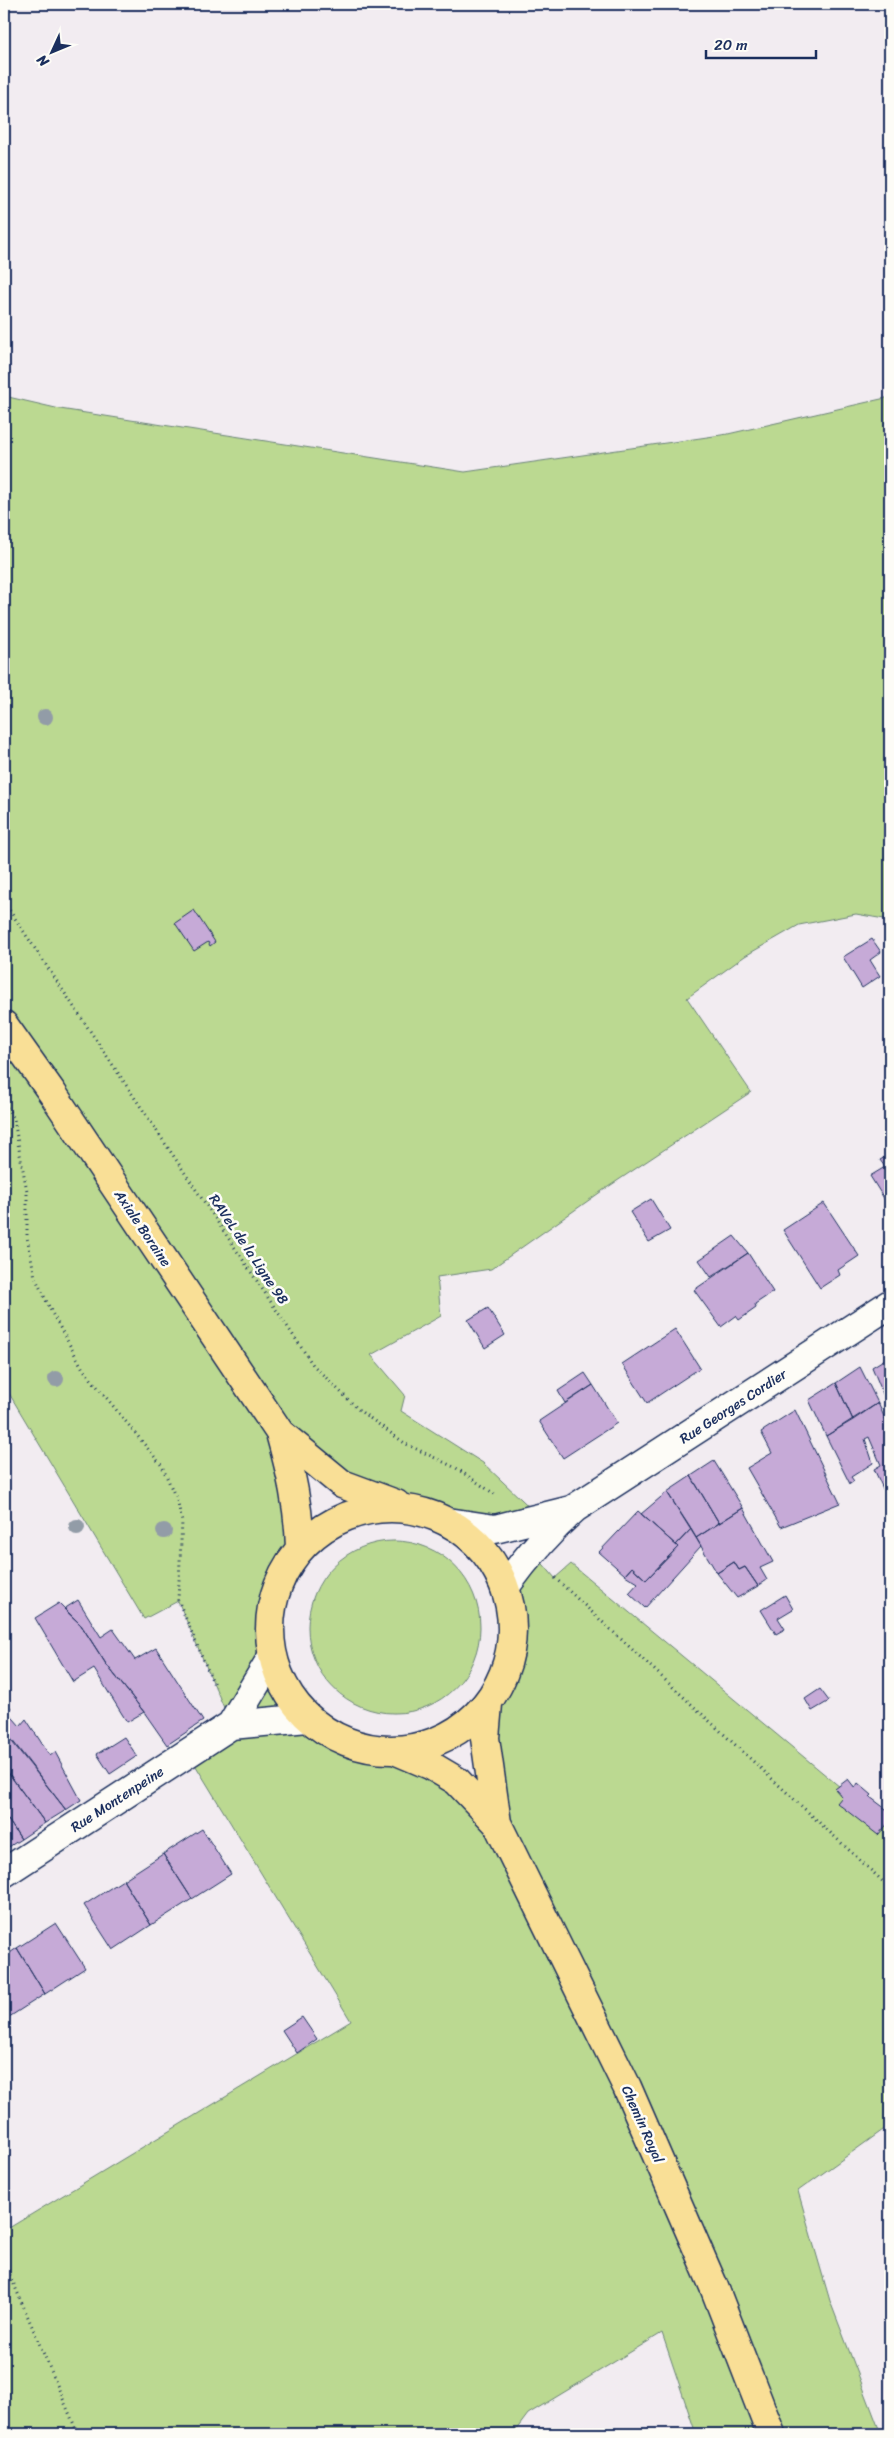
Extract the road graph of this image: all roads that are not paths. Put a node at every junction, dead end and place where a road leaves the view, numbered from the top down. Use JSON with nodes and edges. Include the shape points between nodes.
{"nodes":[{"id":1,"x":4,"y":1025,"type":"edge"},
{"id":2,"x":890,"y":1304,"type":"edge"},
{"id":3,"x":280,"y":1433,"type":"junction"},
{"id":4,"x":575,"y":1508,"type":"junction"},
{"id":5,"x":422,"y":1512,"type":"junction"},
{"id":6,"x":448,"y":1522,"type":"junction"},
{"id":7,"x":300,"y":1548,"type":"junction"},
{"id":8,"x":505,"y":1587,"type":"junction"},
{"id":9,"x":272,"y":1656,"type":"junction"},
{"id":10,"x":488,"y":1704,"type":"junction"},
{"id":11,"x":308,"y":1718,"type":"junction"},
{"id":12,"x":231,"y":1725,"type":"junction"},
{"id":13,"x":398,"y":1751,"type":"junction"},
{"id":14,"x":497,"y":1822,"type":"junction"},
{"id":15,"x":4,"y":1873,"type":"edge"},
{"id":16,"x":771,"y":2434,"type":"edge"}],
"edges":[{"from":1,"to":3,"type":"main road","name":"Axiale Boraine"},
{"from":2,"to":4,"type":"street","name":"Rue Georges Cordier"},
{"from":3,"to":5,"type":"main road","name":"Axiale Boraine","via":[[342,1484]]},
{"from":3,"to":7,"type":"main road","name":"Axiale Boraine","via":[[293,1477]]},
{"from":4,"to":6,"type":"street","name":"Rue Georges Cordier","via":[[494,1529]]},
{"from":4,"to":8,"type":"street","name":"Rue Georges Cordier","via":[[532,1550]]},
{"from":5,"to":6,"type":"main road"},
{"from":5,"to":7,"type":"main road","via":[[388,1508],[356,1513],[326,1527]]},
{"from":6,"to":8,"type":"main road","via":[[472,1539],[491,1561]]},
{"from":7,"to":9,"type":"main road","via":[[280,1581],[270,1618]]},
{"from":8,"to":10,"type":"main road","via":[[512,1617],[511,1648],[503,1677]]},
{"from":9,"to":11,"type":"main road","via":[[286,1690]]},
{"from":9,"to":12,"type":"street","name":"Rue Montenpeine"},
{"from":10,"to":13,"type":"main road","via":[[463,1728],[432,1744]]},
{"from":10,"to":14,"type":"main road","name":"Chemin Royal","via":[[486,1738]]},
{"from":11,"to":12,"type":"street","name":"Rue Montenpeine"},
{"from":11,"to":13,"type":"main road","via":[[334,1736],[365,1748]]},
{"from":12,"to":15,"type":"street","name":"Rue Montenpeine"},
{"from":13,"to":14,"type":"main road","name":"Chemin Royal","via":[[457,1781]]},
{"from":14,"to":16,"type":"main road","name":"Chemin Royal","via":[[627,2087],[714,2287]]}]}
